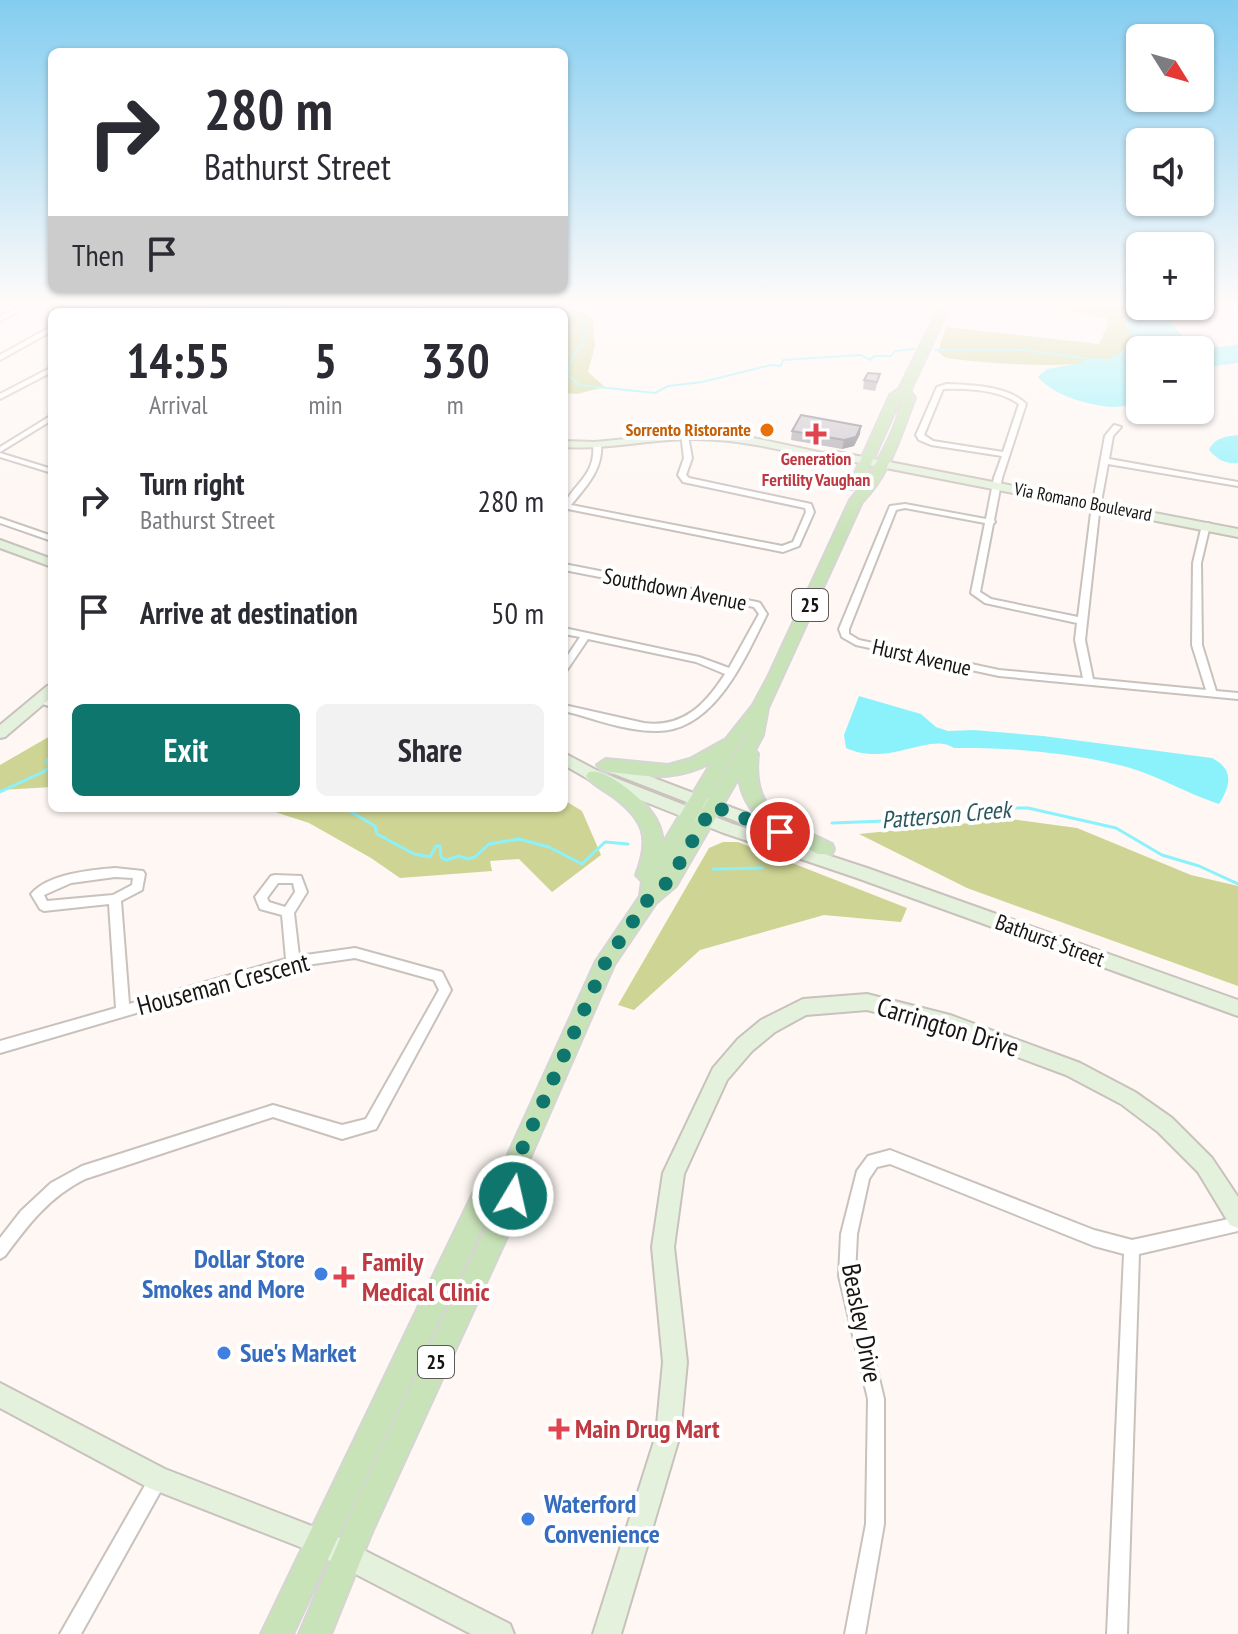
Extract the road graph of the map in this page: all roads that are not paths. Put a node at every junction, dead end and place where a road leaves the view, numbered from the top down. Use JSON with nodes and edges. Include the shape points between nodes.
{"nodes":[{"id":1,"x":31,"y":380,"type":"edge"},
{"id":2,"x":909,"y":380,"type":"edge"},
{"id":3,"x":0,"y":397,"type":"edge"},
{"id":4,"x":48,"y":420,"type":"edge"},
{"id":5,"x":1117,"y":427,"type":"dead end"},
{"id":6,"x":684,"y":436,"type":"junction"},
{"id":7,"x":568,"y":444,"type":"edge"},
{"id":8,"x":597,"y":445,"type":"junction"},
{"id":9,"x":0,"y":452,"type":"edge"},
{"id":10,"x":1005,"y":454,"type":"junction"},
{"id":11,"x":1105,"y":461,"type":"junction"},
{"id":12,"x":872,"y":464,"type":"junction"},
{"id":13,"x":48,"y":470,"type":"edge"},
{"id":14,"x":1238,"y":484,"type":"edge"},
{"id":15,"x":996,"y":486,"type":"junction"},
{"id":16,"x":568,"y":504,"type":"edge"},
{"id":17,"x":1097,"y":505,"type":"junction"},
{"id":18,"x":568,"y":509,"type":"edge"},
{"id":19,"x":0,"y":520,"type":"edge"},
{"id":20,"x":991,"y":522,"type":"junction"},
{"id":21,"x":1206,"y":525,"type":"junction"},
{"id":22,"x":1238,"y":533,"type":"edge"},
{"id":23,"x":48,"y":538,"type":"edge"},
{"id":24,"x":0,"y":544,"type":"edge"},
{"id":25,"x":48,"y":562,"type":"edge"},
{"id":26,"x":568,"y":568,"type":"edge"},
{"id":27,"x":1082,"y":621,"type":"junction"},
{"id":28,"x":568,"y":632,"type":"edge"},
{"id":29,"x":585,"y":637,"type":"junction"},
{"id":30,"x":568,"y":662,"type":"edge"},
{"id":31,"x":732,"y":673,"type":"junction"},
{"id":32,"x":1089,"y":682,"type":"junction"},
{"id":33,"x":1212,"y":693,"type":"junction"},
{"id":34,"x":1238,"y":696,"type":"edge"},
{"id":35,"x":46,"y":702,"type":"edge"},
{"id":36,"x":568,"y":709,"type":"edge"},
{"id":37,"x":0,"y":733,"type":"edge"},
{"id":38,"x":746,"y":736,"type":"junction"},
{"id":39,"x":568,"y":759,"type":"edge"},
{"id":40,"x":601,"y":770,"type":"junction"},
{"id":41,"x":702,"y":810,"type":"junction"},
{"id":42,"x":825,"y":849,"type":"junction"},
{"id":43,"x":861,"y":873,"type":"junction"},
{"id":44,"x":115,"y":899,"type":"junction"},
{"id":45,"x":288,"y":912,"type":"dead end"},
{"id":46,"x":622,"y":938,"type":"junction"},
{"id":47,"x":293,"y":962,"type":"junction"},
{"id":48,"x":1238,"y":1008,"type":"edge"},
{"id":49,"x":123,"y":1011,"type":"junction"},
{"id":50,"x":0,"y":1047,"type":"edge"},
{"id":51,"x":514,"y":1167,"type":"junction"},
{"id":52,"x":1238,"y":1217,"type":"edge"},
{"id":53,"x":1238,"y":1224,"type":"edge"},
{"id":54,"x":1132,"y":1248,"type":"junction"},
{"id":55,"x":0,"y":1251,"type":"edge"},
{"id":56,"x":0,"y":1395,"type":"edge"},
{"id":57,"x":158,"y":1479,"type":"junction"},
{"id":58,"x":321,"y":1542,"type":"junction"},
{"id":59,"x":349,"y":1555,"type":"junction"},
{"id":60,"x":70,"y":1634,"type":"edge"},
{"id":61,"x":277,"y":1634,"type":"edge"},
{"id":62,"x":315,"y":1634,"type":"edge"},
{"id":63,"x":500,"y":1634,"type":"edge"},
{"id":64,"x":607,"y":1634,"type":"edge"},
{"id":65,"x":855,"y":1634,"type":"edge"},
{"id":66,"x":1117,"y":1634,"type":"edge"}],
"edges":[{"from":1,"to":3,"type":"street"},
{"from":2,"to":12,"type":"main road","number":"25","via":[[904,391],[909,398]]},
{"from":4,"to":9,"type":"street"},
{"from":5,"to":11,"type":"street","via":[[1109,436]]},
{"from":6,"to":8,"type":"street","name":"Via Romano Boulevard"},
{"from":6,"to":12,"type":"street","name":"Via Romano Boulevard","via":[[736,439]]},
{"from":6,"to":18,"type":"street","via":[[686,480],[808,506],[796,544],[783,549]]},
{"from":7,"to":8,"type":"street","name":"Via Romano Boulevard"},
{"from":8,"to":16,"type":"street","via":[[596,465]]},
{"from":9,"to":13,"type":"street"},
{"from":10,"to":10,"type":"street","via":[[1023,404],[1020,398],[940,387],[921,437]]},
{"from":10,"to":15,"type":"street"},
{"from":11,"to":14,"type":"street"},
{"from":11,"to":17,"type":"street"},
{"from":12,"to":15,"type":"street","name":"Via Romano Boulevard"},
{"from":12,"to":38,"type":"main road","number":"25","via":[[864,494],[856,500]]},
{"from":15,"to":17,"type":"street","name":"Via Romano Boulevard"},
{"from":15,"to":20,"type":"street"},
{"from":17,"to":21,"type":"street","name":"Via Romano Boulevard"},
{"from":17,"to":27,"type":"street"},
{"from":19,"to":23,"type":"street"},
{"from":20,"to":27,"type":"street","via":[[976,595]]},
{"from":20,"to":32,"type":"street","name":"Hurst Avenue","via":[[892,508],[845,635],[856,642],[988,671]]},
{"from":21,"to":22,"type":"street","name":"Via Romano Boulevard"},
{"from":21,"to":33,"type":"street","via":[[1197,563],[1197,645]]},
{"from":24,"to":25,"type":"street"},
{"from":26,"to":31,"type":"street","name":"Southdown Avenue","via":[[757,605],[763,614]]},
{"from":27,"to":32,"type":"street","via":[[1081,650]]},
{"from":28,"to":29,"type":"street"},
{"from":29,"to":30,"type":"street"},
{"from":29,"to":31,"type":"street","via":[[699,660]]},
{"from":31,"to":36,"type":"street","name":"Southdown Avenue","via":[[691,721],[675,726],[656,728]]},
{"from":32,"to":33,"type":"street","name":"Hurst Avenue"},
{"from":33,"to":34,"type":"street","name":"Hurst Avenue"},
{"from":35,"to":37,"type":"street"},
{"from":38,"to":40,"type":"main road","via":[[685,770]]},
{"from":38,"to":41,"type":"main road","number":"25"},
{"from":38,"to":42,"type":"main road","via":[[746,790],[751,798],[769,818]]},
{"from":39,"to":40,"type":"street","name":"Bathurst Street"},
{"from":40,"to":41,"type":"street","name":"Bathurst Street"},
{"from":40,"to":46,"type":"main road","via":[[649,817],[655,843]]},
{"from":41,"to":42,"type":"street","name":"Bathurst Street"},
{"from":41,"to":43,"type":"street","name":"Bathurst Street","via":[[819,861]]},
{"from":41,"to":46,"type":"main road","number":"25","via":[[669,881],[649,898]]},
{"from":42,"to":43,"type":"street","name":"Bathurst Street"},
{"from":43,"to":48,"type":"street","name":"Bathurst Street"},
{"from":44,"to":44,"type":"street","via":[[138,887],[139,874],[125,870],[49,883],[37,894],[44,906]]},
{"from":44,"to":49,"type":"street"},
{"from":45,"to":47,"type":"street"},
{"from":46,"to":51,"type":"main road","number":"25","via":[[606,961]]},
{"from":47,"to":49,"type":"street","name":"Houseman Crescent"},
{"from":47,"to":55,"type":"street","name":"Houseman Crescent","via":[[355,953],[438,976],[445,990],[371,1124],[342,1132],[273,1111],[82,1173],[57,1184]]},
{"from":49,"to":50,"type":"street","name":"Houseman Crescent"},
{"from":51,"to":58,"type":"main road","number":"25","via":[[486,1193]]},
{"from":51,"to":59,"type":"main road","number":"25","via":[[513,1196]]},
{"from":52,"to":64,"type":"street","name":"Carrington Drive","via":[[1205,1165],[1165,1125],[1073,1069],[943,1021],[867,1002],[803,1007],[768,1026],[720,1074],[674,1173],[663,1247],[675,1362],[668,1435]]},
{"from":53,"to":54,"type":"street","name":"Beasley Drive"},
{"from":54,"to":65,"type":"street","name":"Beasley Drive","via":[[1094,1238],[890,1157],[873,1161],[862,1176],[849,1234],[847,1276],[876,1399],[875,1524]]},
{"from":54,"to":66,"type":"street"},
{"from":56,"to":57,"type":"street"},
{"from":57,"to":58,"type":"street"},
{"from":57,"to":60,"type":"street"},
{"from":58,"to":59,"type":"street"},
{"from":58,"to":61,"type":"main road","number":"25"},
{"from":59,"to":62,"type":"main road","number":"25"},
{"from":59,"to":63,"type":"street"}]}
